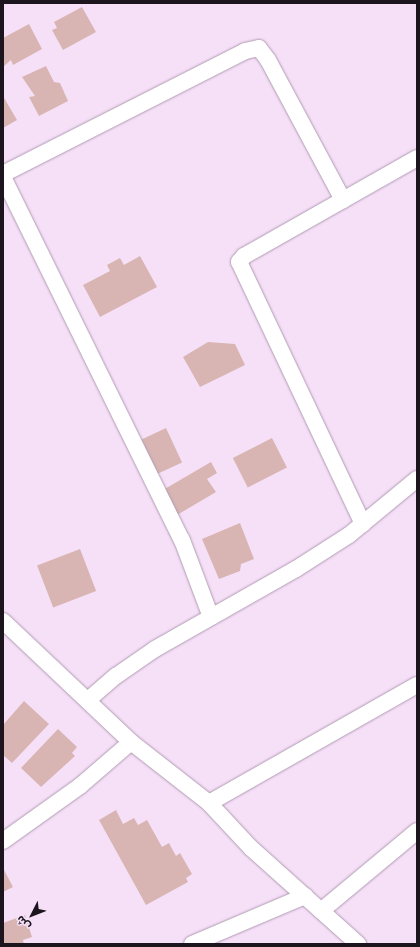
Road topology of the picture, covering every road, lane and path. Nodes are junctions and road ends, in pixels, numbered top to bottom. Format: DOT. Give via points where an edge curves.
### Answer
graph roads {
  1 [pos="417,158"];
  2 [pos="3,174"];
  3 [pos="3,177"];
  4 [pos="343,200"];
  5 [pos="417,479"];
  6 [pos="363,524"];
  7 [pos="211,617"];
  8 [pos="3,621"];
  9 [pos="417,685"];
  10 [pos="88,700"];
  11 [pos="131,742"];
  12 [pos="209,803"];
  13 [pos="417,831"];
  14 [pos="3,841"];
  15 [pos="305,896"];
  16 [pos="321,911"];
  17 [pos="192,944"];
  18 [pos="358,944"];
  1 -- 4 [label="street"];
  2 -- 4 [label="street" via="245,51 259,48 268,60"];
  3 -- 7 [label="street" via="182,540"];
  4 -- 6 [label="street" via="244,256 240,262"];
  5 -- 6 [label="street"];
  6 -- 7 [label="street" via="296,569"];
  7 -- 10 [label="street" via="133,663"];
  8 -- 10 [label="street"];
  9 -- 12 [label="street"];
  10 -- 11 [label="street"];
  11 -- 12 [label="street"];
  11 -- 14 [label="street" via="80,786"];
  12 -- 15 [label="street" via="251,848"];
  13 -- 16 [label="street"];
  15 -- 16 [label="street"];
  15 -- 17 [label="street"];
  16 -- 18 [label="street"];
}
